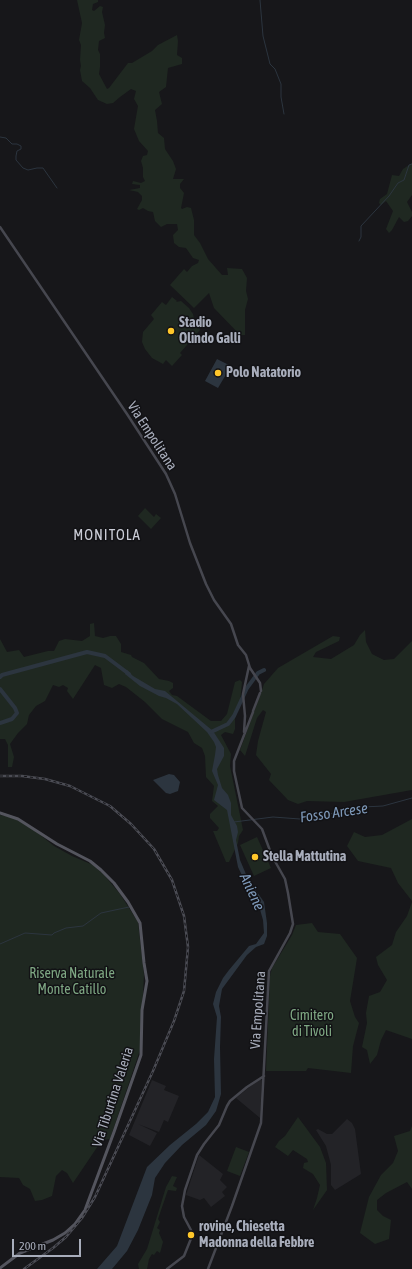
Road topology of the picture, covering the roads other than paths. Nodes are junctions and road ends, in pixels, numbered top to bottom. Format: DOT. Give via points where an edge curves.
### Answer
graph roads {
  1 [pos="0,227"];
  2 [pos="249,665"];
  3 [pos="253,672"];
  4 [pos="247,675"];
  5 [pos="245,716"];
  6 [pos="250,718"];
  7 [pos="244,735"];
  8 [pos="0,813"];
  9 [pos="264,1076"];
  10 [pos="0,1268"];
  11 [pos="167,1269"];
  12 [pos="208,1269"];
  1 -- 2 [label="main road, Via Empolitana" via="166,474 212,598 232,625 238,646 247,657"];
  2 -- 3 [label="main road, Via Empolitana"];
  2 -- 4 [label="main road"];
  3 -- 4 [label="main road"];
  3 -- 6 [label="main road, Via Empolitana" via="260,682 261,692"];
  4 -- 5 [label="main road" via="243,694"];
  5 -- 6 [label="main road" via="247,719"];
  5 -- 7 [label="main road"];
  6 -- 7 [label="main road, Via Empolitana"];
  7 -- 9 [label="main road, Via Empolitana" via="234,764 241,804 244,811 263,830 273,858 284,877 293,921 290,933 269,971"];
  8 -- 10 [label="main road, Via Tiburtina Valeria" via="13,816 57,844 92,862 109,878 126,898 140,923 147,981 142,1014 141,1055 84,1212 65,1233 20,1253"];
  9 -- 11 [label="main road" via="230,1101 219,1125 197,1155 182,1206 184,1219 192,1235 184,1256"];
  9 -- 12 [label="main road, Via Empolitana" via="261,1126"];
}
